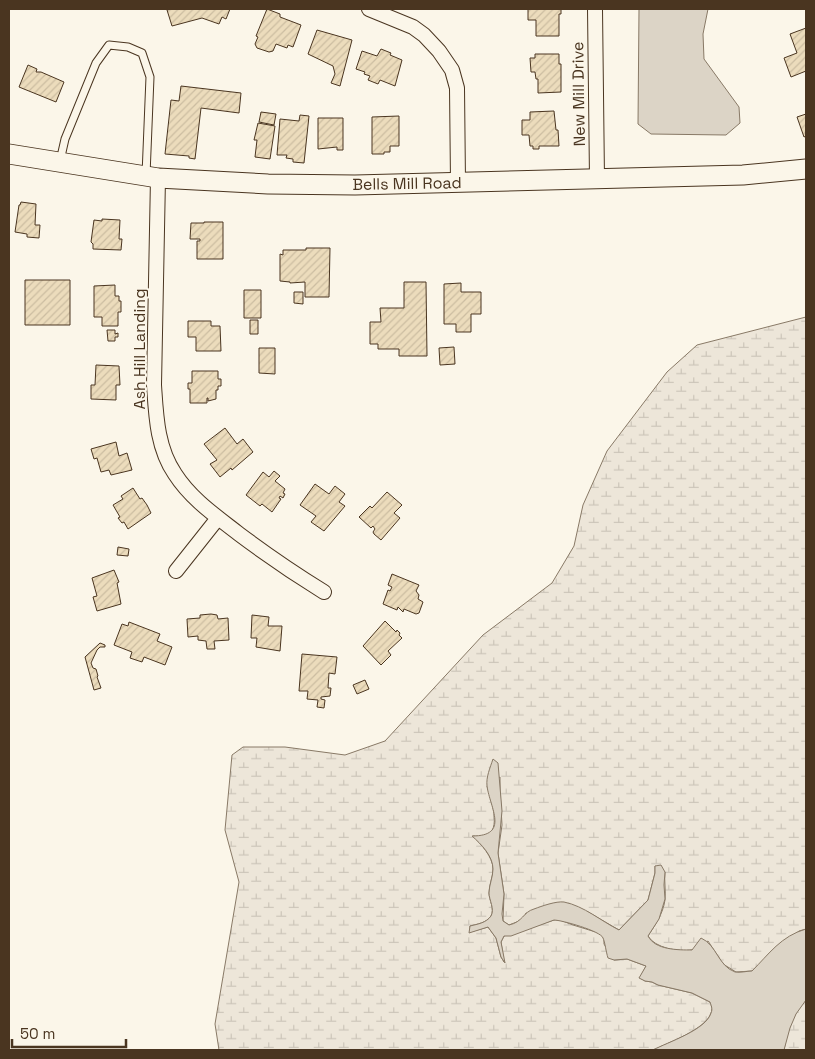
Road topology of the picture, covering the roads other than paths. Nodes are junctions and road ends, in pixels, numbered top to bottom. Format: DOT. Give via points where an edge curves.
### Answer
graph roads {
  1 [pos="369,9"];
  2 [pos="595,9"];
  3 [pos="9,154"];
  4 [pos="59,162"];
  5 [pos="806,169"];
  6 [pos="152,177"];
  7 [pos="597,179"];
  8 [pos="458,182"];
  9 [pos="218,518"];
  10 [pos="176,571"];
  11 [pos="324,592"];
  1 -- 8 [label="street" via="413,27 424,35 452,70 456,88"];
  2 -- 7 [label="street, New Mill Drive"];
  3 -- 4 [label="street, Bells Mill Road"];
  4 -- 6 [label="street, Bells Mill Road"];
  4 -- 6 [label="lane" via="96,63 110,45 128,47 142,53 150,77"];
  5 -- 7 [label="street, Bells Mill Road" via="742,175"];
  6 -- 8 [label="street, Bells Mill Road" via="268,184"];
  6 -- 9 [label="street, Ash Hill Landing" via="154,385 161,445 174,473"];
  7 -- 8 [label="street, Bells Mill Road"];
  9 -- 10 [label="street"];
  9 -- 11 [label="street, Ash Hill Landing" via="283,567"];
}
